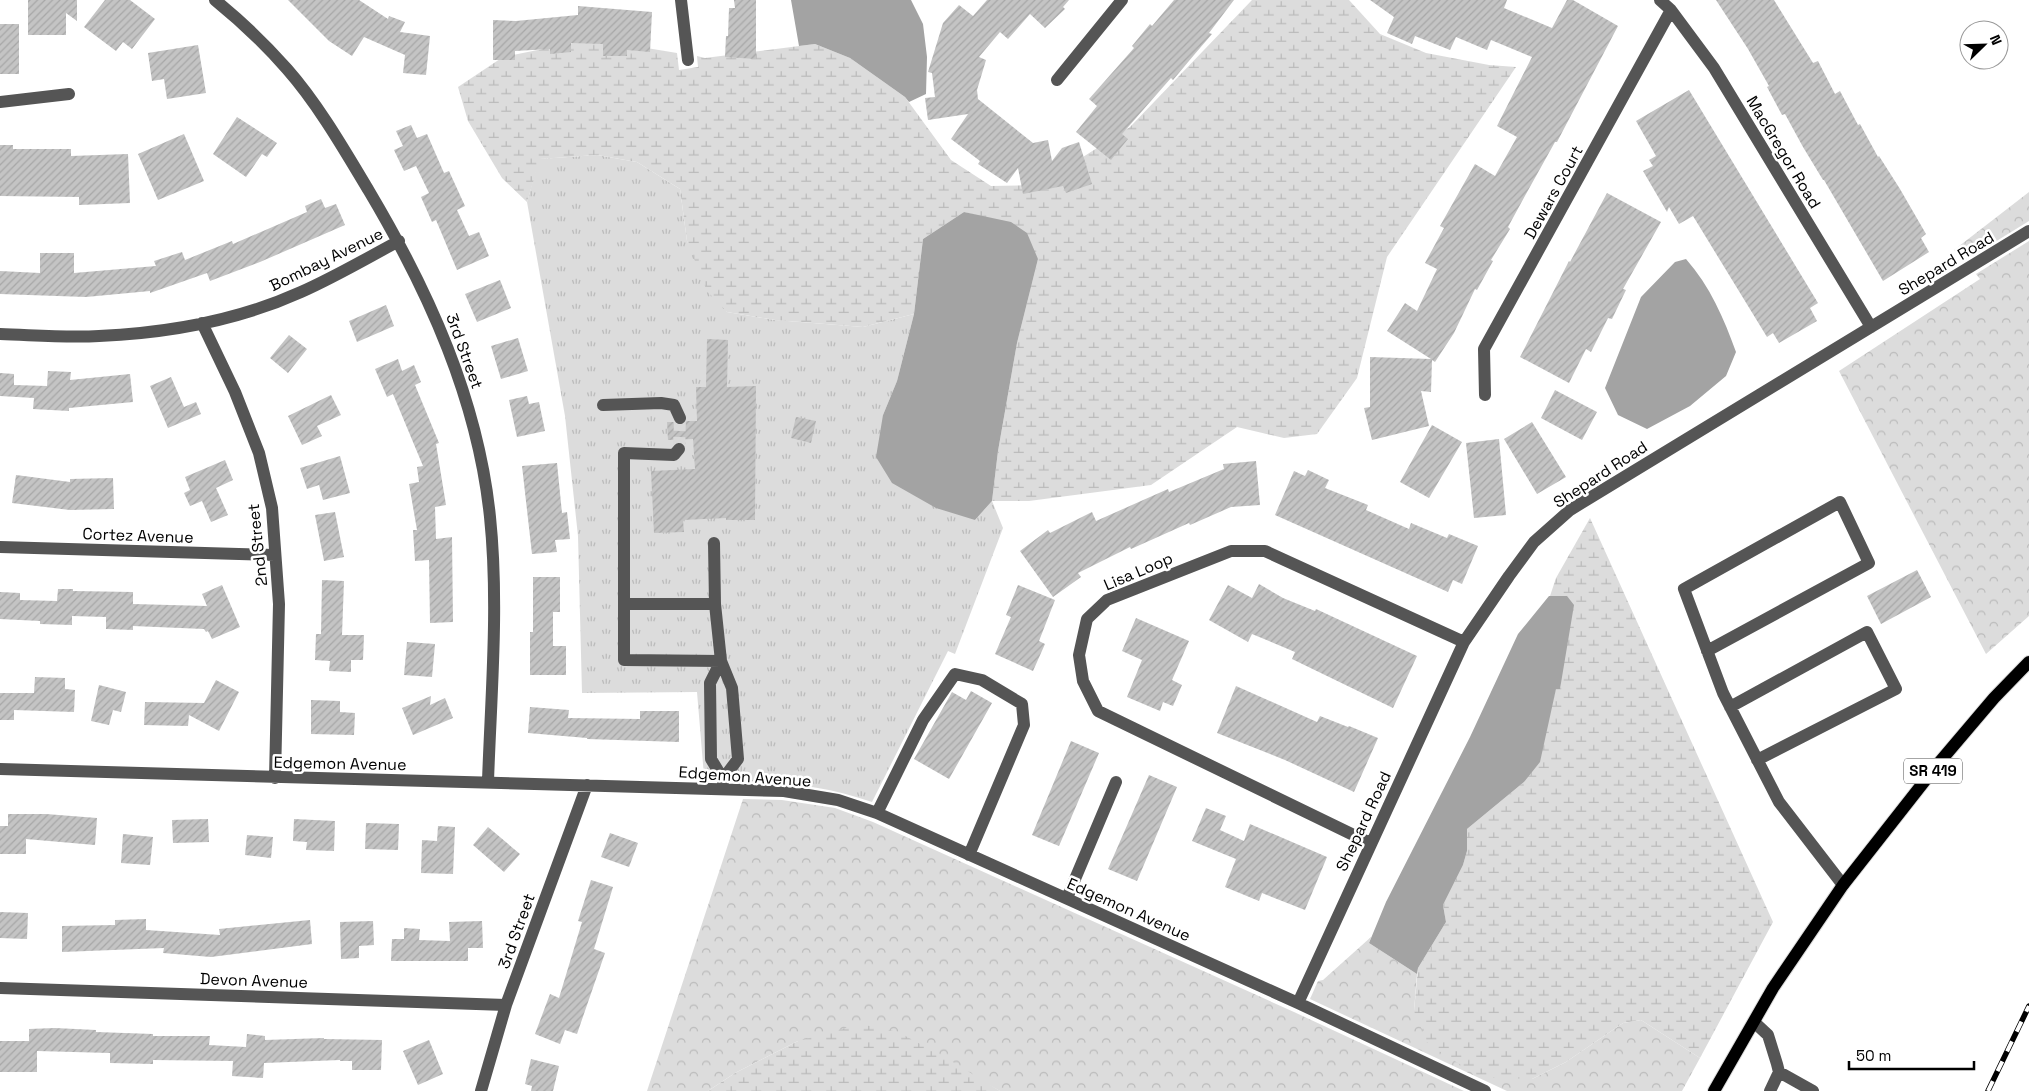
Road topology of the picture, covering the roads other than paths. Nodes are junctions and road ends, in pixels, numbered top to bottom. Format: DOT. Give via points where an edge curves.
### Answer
graph roads {
  1 [pos="216,0"];
  2 [pos="681,0"];
  3 [pos="1122,0"];
  4 [pos="1660,0"];
  5 [pos="1671,10"];
  6 [pos="688,60"];
  7 [pos="1057,80"];
  8 [pos="69,94"];
  9 [pos="0,102"];
  10 [pos="2029,231"];
  11 [pos="399,242"];
  12 [pos="202,323"];
  13 [pos="1872,327"];
  14 [pos="0,334"];
  15 [pos="1485,395"];
  16 [pos="603,406"];
  17 [pos="680,418"];
  18 [pos="679,449"];
  19 [pos="714,542"];
  20 [pos="0,547"];
  21 [pos="275,555"];
  22 [pos="624,604"];
  23 [pos="715,604"];
  24 [pos="1464,642"];
  25 [pos="1707,651"];
  26 [pos="720,661"];
  27 [pos="2029,662"];
  28 [pos="1730,707"];
  29 [pos="1757,760"];
  30 [pos="0,769"];
  31 [pos="275,778"];
  32 [pos="488,781"];
  33 [pos="1116,782"];
  34 [pos="723,784"];
  35 [pos="587,785"];
  36 [pos="878,814"];
  37 [pos="1370,843"];
  38 [pos="969,855"];
  39 [pos="1843,885"];
  40 [pos="1067,898"];
  41 [pos="0,988"];
  42 [pos="1298,1003"];
  43 [pos="506,1005"];
  44 [pos="1754,1022"];
  45 [pos="1779,1072"];
  46 [pos="481,1091"];
  47 [pos="1486,1091"];
  48 [pos="1714,1091"];
  49 [pos="1770,1091"];
  50 [pos="1813,1091"];
  1 -- 11 [label="street, 3rd Street" via="245,24 288,70 337,137"];
  2 -- 6 [label="street"];
  3 -- 7 [label="street"];
  4 -- 5 [label="street, MacGregor Road"];
  5 -- 13 [label="street, MacGregor Road" via="1714,68"];
  5 -- 15 [label="street, Dewars Court" via="1484,349"];
  8 -- 9 [label="street"];
  10 -- 13 [label="street, Shepard Road"];
  11 -- 12 [label="street, Bombay Avenue" via="301,292 253,310"];
  11 -- 32 [label="street, 3rd Street" via="428,299 454,362 479,442 495,575"];
  12 -- 14 [label="street, Bombay Avenue" via="152,332 97,336"];
  12 -- 21 [label="street, 2nd Street" via="235,392 259,453 272,508"];
  13 -- 24 [label="street, Shepard Road" via="1570,510 1534,542"];
  16 -- 17 [label="street" via="674,405"];
  18 -- 22 [label="street" via="674,454 624,454"];
  19 -- 23 [label="street"];
  20 -- 21 [label="street, Cortez Avenue"];
  21 -- 31 [label="street, 2nd Street" via="279,604"];
  22 -- 23 [label="street"];
  22 -- 26 [label="street" via="624,660"];
  23 -- 26 [label="street"];
  24 -- 37 [label="street, Shepard Road"];
  24 -- 37 [label="street, Lisa Loop" via="1265,551 1231,551 1108,600 1087,619 1079,655 1083,681 1098,710"];
  25 -- 25 [label="street" via="1869,563 1840,502 1684,589"];
  25 -- 28 [label="street"];
  26 -- 34 [label="street" via="710,683 711,759"];
  26 -- 34 [label="street" via="732,688 738,759"];
  27 -- 39 [label="main road, SR 419" via="1956,742"];
  28 -- 29 [label="street"];
  28 -- 29 [label="street" via="1867,632 1896,689"];
  29 -- 39 [label="street" via="1779,802"];
  30 -- 31 [label="street, Edgemon Avenue"];
  31 -- 32 [label="street, Edgemon Avenue"];
  32 -- 35 [label="street, Edgemon Avenue"];
  33 -- 40 [label="street"];
  34 -- 35 [label="street, Edgemon Avenue"];
  34 -- 36 [label="street, Edgemon Avenue" via="838,800"];
  35 -- 43 [label="street, 3rd Street"];
  36 -- 38 [label="street, Edgemon Avenue"];
  36 -- 38 [label="street" via="923,720 955,674 982,680 1022,704 1024,725"];
  37 -- 42 [label="street, Shepard Road"];
  38 -- 40 [label="street, Edgemon Avenue"];
  39 -- 44 [label="main road, SR 419" via="1773,988"];
  40 -- 42 [label="street, Edgemon Avenue"];
  41 -- 43 [label="street, Devon Avenue"];
  42 -- 47 [label="street, Edgemon Avenue"];
  43 -- 46 [label="street, 3rd Street"];
  44 -- 45 [label="street" via="1768,1036"];
  44 -- 48 [label="main road, SR 419"];
  45 -- 49 [label="street"];
  45 -- 50 [label="street"];
}
